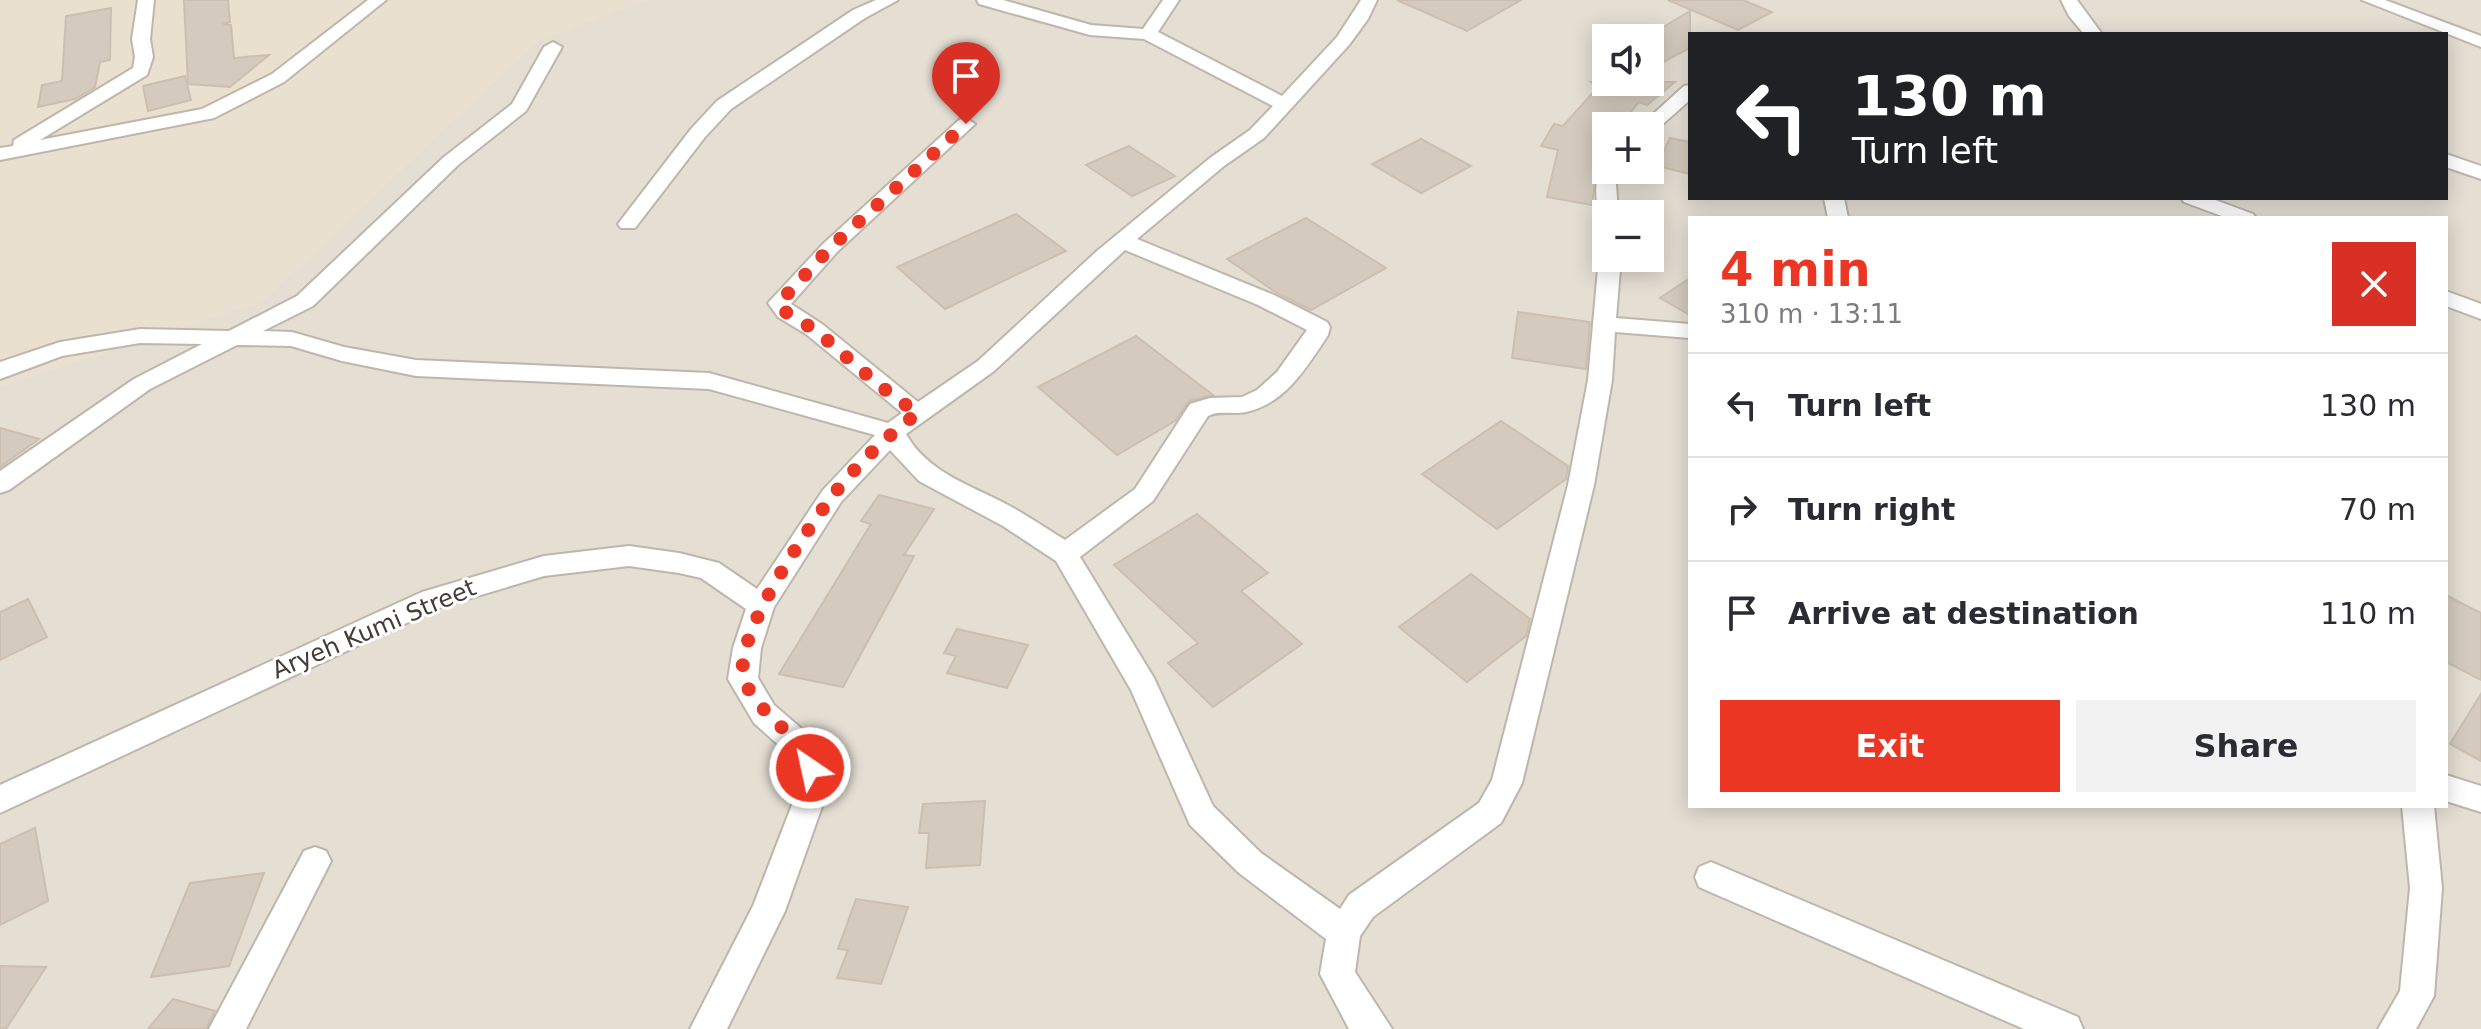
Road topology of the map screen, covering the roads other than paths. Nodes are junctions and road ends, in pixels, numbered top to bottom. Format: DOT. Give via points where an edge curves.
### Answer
graph roads {
  1 [pos="146,0"];
  2 [pos="378,0"];
  3 [pos="890,0"];
  4 [pos="985,0"];
  5 [pos="1171,0"];
  6 [pos="1369,0"];
  7 [pos="2069,0"];
  8 [pos="2370,0"];
  9 [pos="2394,4"];
  10 [pos="2091,32"];
  11 [pos="1148,34"];
  12 [pos="2481,42"];
  13 [pos="553,47"];
  14 [pos="1688,92"];
  15 [pos="1284,104"];
  16 [pos="1664,113"];
  17 [pos="966,124"];
  18 [pos="1,155"];
  19 [pos="2448,161"];
  20 [pos="2481,173"];
  21 [pos="2196,200"];
  22 [pos="2240,216"];
  23 [pos="628,224"];
  24 [pos="1123,241"];
  25 [pos="1609,272"];
  26 [pos="2448,299"];
  27 [pos="2481,312"];
  28 [pos="1604,324"];
  29 [pos="1688,331"];
  30 [pos="232,337"];
  31 [pos="0,371"];
  32 [pos="918,413"];
  33 [pos="892,432"];
  34 [pos="0,484"];
  35 [pos="1065,554"];
  36 [pos="761,605"];
  37 [pos="2448,789"];
  38 [pos="2481,799"];
  39 [pos="0,800"];
  40 [pos="2418,808"];
  41 [pos="315,861"];
  42 [pos="1711,877"];
  43 [pos="1344,932"];
  44 [pos="227,1029"];
  45 [pos="708,1029"];
  46 [pos="1374,1029"];
  47 [pos="2065,1029"];
  48 [pos="2396,1029"];
  1 -- 18 [label="street" via="141,71"];
  2 -- 18 [label="street" via="273,82 207,114"];
  3 -- 23 [label="street" via="859,14 724,105"];
  4 -- 11 [label="street" via="1090,30"];
  5 -- 11 [label="street"];
  6 -- 15 [label="street" via="1343,41"];
  7 -- 10 [label="street"];
  8 -- 9 [label="street"];
  9 -- 12 [label="street"];
  11 -- 15 [label="street"];
  13 -- 30 [label="street" via="519,107 451,161 305,301"];
  14 -- 16 [label="street"];
  15 -- 24 [label="street" via="1257,134"];
  17 -- 32 [label="street" via="830,248 779,303"];
  19 -- 20 [label="street"];
  21 -- 22 [label="street"];
  24 -- 32 [label="street" via="997,357"];
  24 -- 35 [label="street" via="1319,327 1267,394 1246,405 1212,404 1199,410 1144,495"];
  25 -- 28 [label="street"];
  26 -- 27 [label="street"];
  28 -- 29 [label="street"];
  28 -- 43 [label="street" via="1581,485 1507,783 1490,813 1361,906"];
  30 -- 31 [label="street" via="140,336 60,349"];
  30 -- 33 [label="street" via="292,339 416,368 709,381"];
  30 -- 34 [label="street" via="142,384"];
  32 -- 33 [label="street"];
  33 -- 35 [label="street" via="901,452 923,472 1011,518"];
  33 -- 36 [label="street" via="832,496"];
  35 -- 43 [label="street" via="1144,686 1201,815 1250,863"];
  36 -- 39 [label="street, Aryeh Kumi Street" via="709,570 679,563 629,556 544,566 432,599"];
  36 -- 45 [label="street" via="743,679 764,714 806,751 815,784 768,911"];
  37 -- 38 [label="street"];
  40 -- 48 [label="street" via="2426,888 2417,996"];
  41 -- 44 [label="street"];
  42 -- 47 [label="street"];
  43 -- 46 [label="street" via="1337,974 1359,1014"];
}
